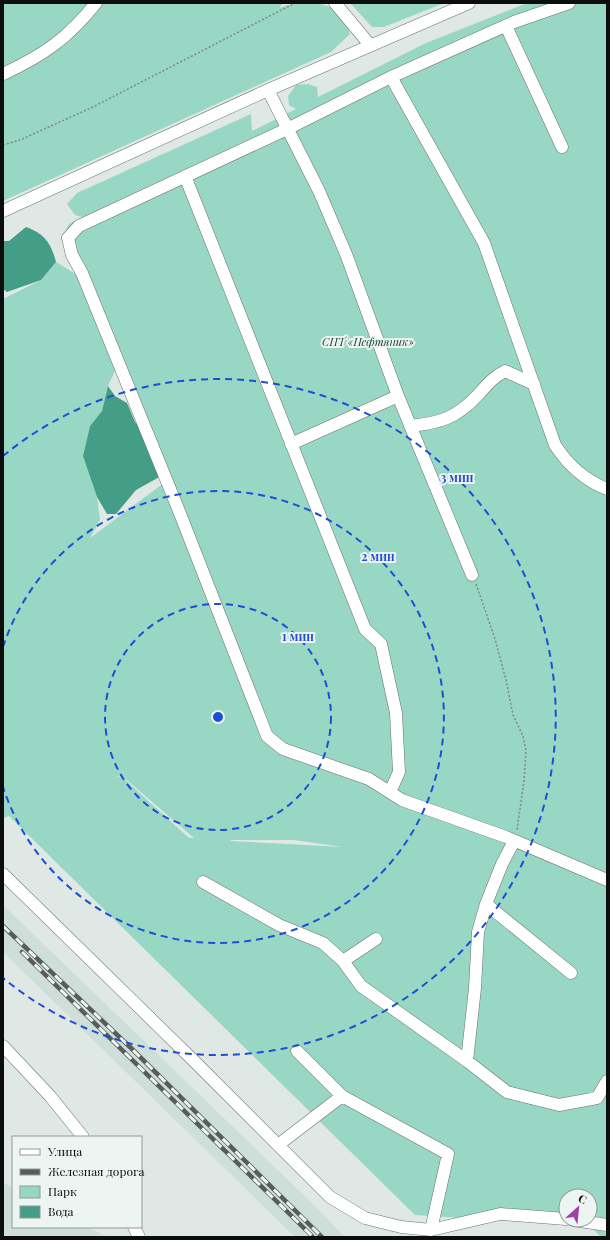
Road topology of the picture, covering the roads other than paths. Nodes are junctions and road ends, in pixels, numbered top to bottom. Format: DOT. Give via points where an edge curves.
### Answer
graph roads {
  1 [pos="96,3"];
  2 [pos="335,3"];
  3 [pos="469,3"];
  4 [pos="569,3"];
  5 [pos="506,26"];
  6 [pos="370,44"];
  7 [pos="3,74"];
  8 [pos="391,77"];
  9 [pos="268,90"];
  10 [pos="287,129"];
  11 [pos="562,147"];
  12 [pos="185,176"];
  13 [pos="3,211"];
  14 [pos="534,384"];
  15 [pos="398,396"];
  16 [pos="410,426"];
  17 [pos="291,444"];
  18 [pos="607,489"];
  19 [pos="472,575"];
  20 [pos="390,792"];
  21 [pos="514,842"];
  22 [pos="3,874"];
  23 [pos="607,880"];
  24 [pos="203,882"];
  25 [pos="486,904"];
  26 [pos="376,939"];
  27 [pos="343,961"];
  28 [pos="571,973"];
  29 [pos="4,1048"];
  30 [pos="297,1051"];
  31 [pos="467,1062"];
  32 [pos="607,1081"];
  33 [pos="342,1096"];
  34 [pos="82,1136"];
  35 [pos="278,1145"];
  36 [pos="558,1218"];
  37 [pos="134,1228"];
  38 [pos="431,1230"];
  39 [pos="139,1237"];
  1 -- 7 [label="street" via="62,40 33,60"];
  2 -- 6 [label="street"];
  3 -- 6 [label="street"];
  4 -- 5 [label="street"];
  5 -- 8 [label="street"];
  5 -- 11 [label="street"];
  6 -- 9 [label="street"];
  8 -- 10 [label="street"];
  8 -- 14 [label="street" via="484,242"];
  9 -- 10 [label="street"];
  9 -- 13 [label="street"];
  10 -- 12 [label="street"];
  10 -- 15 [label="street" via="319,191 346,254"];
  12 -- 17 [label="street"];
  12 -- 20 [label="street" via="79,226 68,238 72,255 82,273 179,510 267,736 283,750 369,779"];
  14 -- 16 [label="street" via="505,371 495,376 456,415 430,424"];
  14 -- 18 [label="street" via="555,445 566,463 584,477"];
  15 -- 16 [label="street"];
  15 -- 17 [label="street"];
  16 -- 19 [label="street"];
  17 -- 20 [label="street" via="365,629 381,644 396,713 399,772"];
  20 -- 21 [label="street" via="402,800"];
  21 -- 23 [label="street"];
  21 -- 25 [label="street"];
  22 -- 35 [label="street"];
  24 -- 27 [label="street" via="279,925 323,943"];
  25 -- 28 [label="street"];
  25 -- 31 [label="street" via="478,932"];
  26 -- 27 [label="street"];
  27 -- 31 [label="street" via="362,986"];
  29 -- 34 [label="street" via="50,1096"];
  30 -- 33 [label="street"];
  31 -- 32 [label="street" via="506,1092 559,1105 597,1098"];
  33 -- 35 [label="street"];
  33 -- 38 [label="street" via="448,1154"];
  35 -- 38 [label="street" via="330,1197 365,1218 401,1227"];
  36 -- 38 [label="street" via="500,1214"];
  37 -- 39 [label="street"];
}
